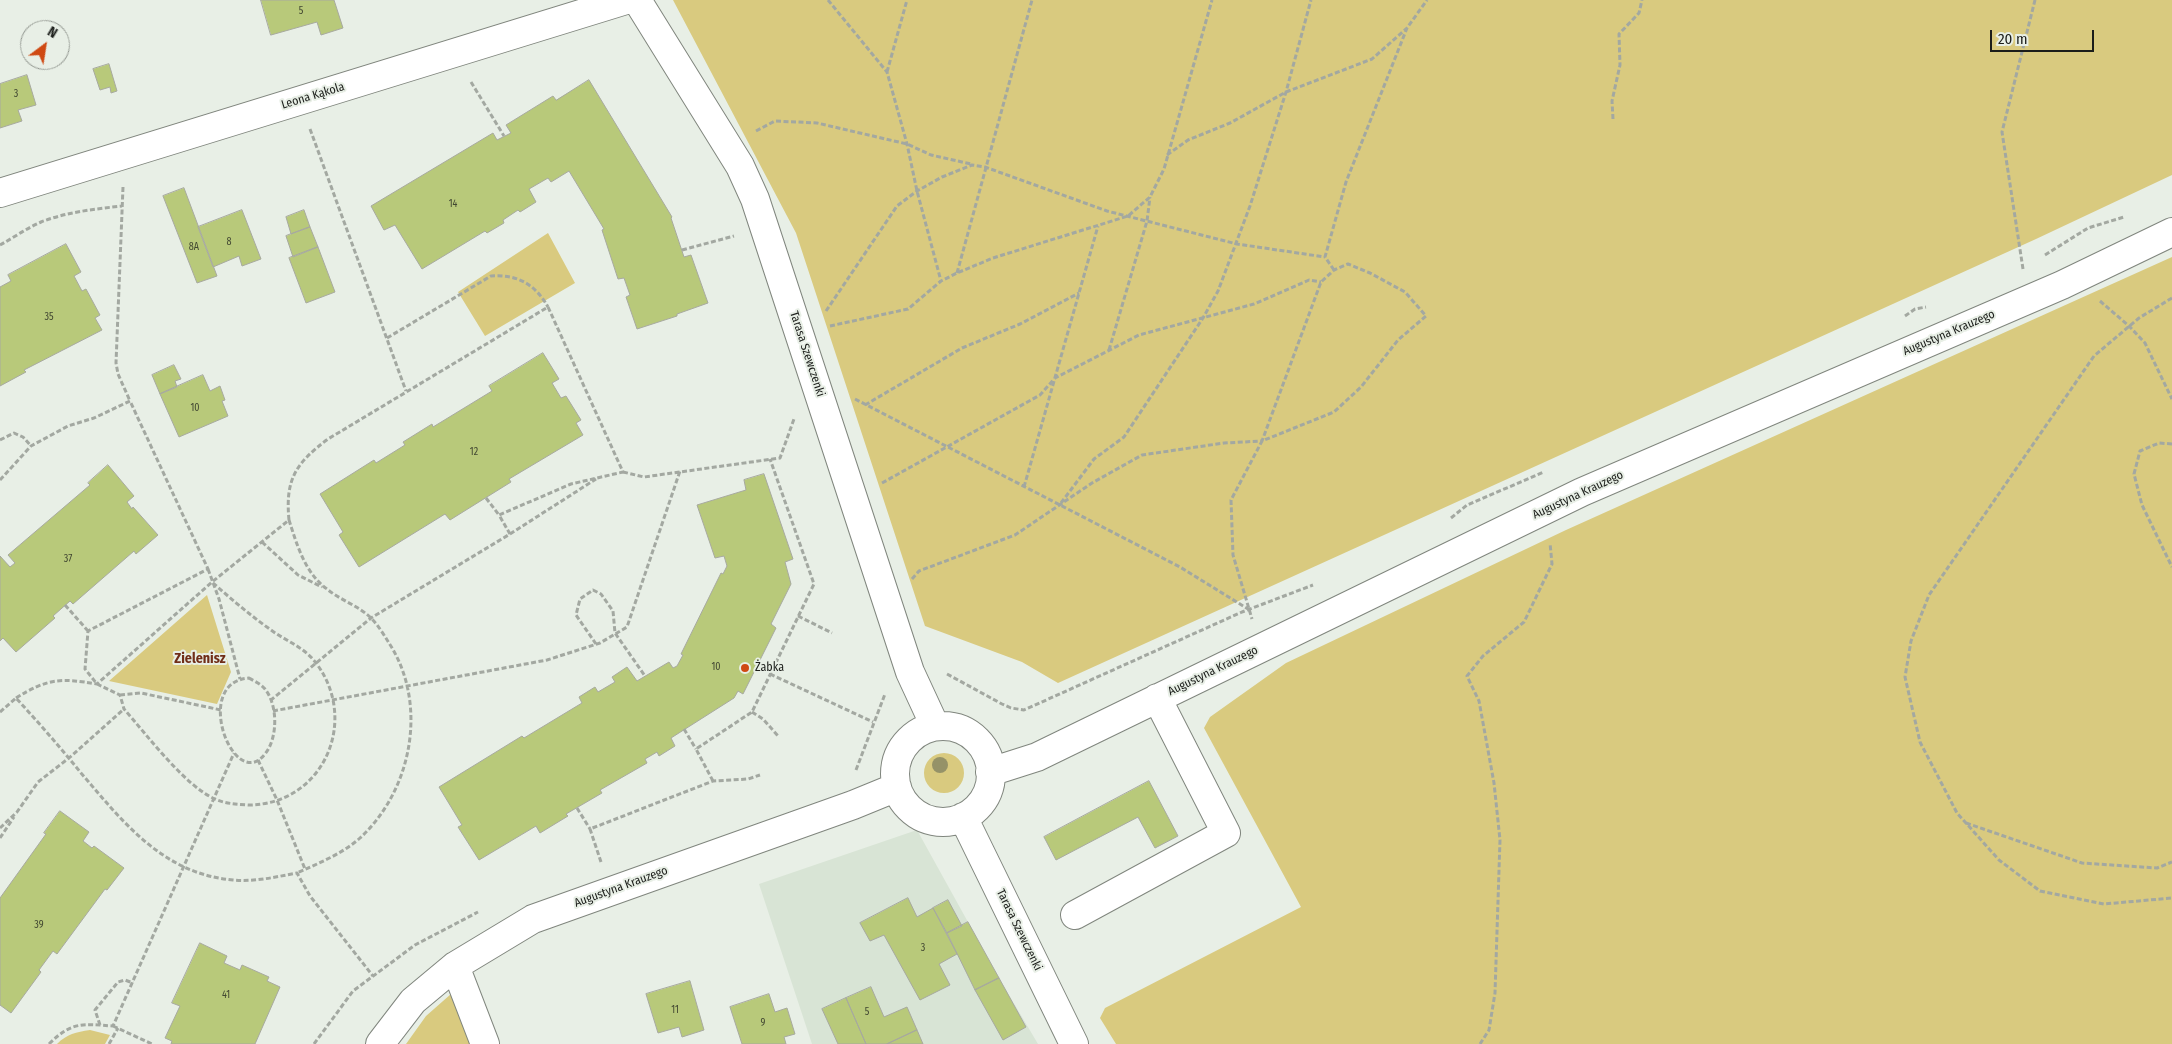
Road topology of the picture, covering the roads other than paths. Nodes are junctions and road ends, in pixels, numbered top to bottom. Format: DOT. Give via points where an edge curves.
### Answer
graph roads {
  1 [pos="626,0"];
  2 [pos="637,0"];
  3 [pos="0,193"];
  4 [pos="2172,232"];
  5 [pos="1157,698"];
  6 [pos="935,726"];
  7 [pos="990,772"];
  8 [pos="896,787"];
  9 [pos="964,817"];
  10 [pos="1075,915"];
  11 [pos="455,966"];
  12 [pos="380,1044"];
  13 [pos="485,1044"];
  14 [pos="1074,1044"];
  1 -- 3 [label="street, Leona Kąkola"];
  2 -- 6 [label="street, Tarasa Szewczenki" via="740,166 755,199 806,331 813,374 910,672"];
  4 -- 5 [label="street, Augustyna Krauzego" via="2062,285 1582,492"];
  5 -- 7 [label="street, Augustyna Krauzego" via="1036,757"];
  5 -- 10 [label="street" via="1226,833"];
  6 -- 7 [label="street" via="966,732 979,742 987,756"];
  6 -- 8 [label="street" via="907,742 898,755 894,771"];
  7 -- 9 [label="street" via="984,798"];
  8 -- 9 [label="street" via="916,814 931,821 948,822"];
  8 -- 11 [label="street, Augustyna Krauzego" via="533,919"];
  9 -- 14 [label="street, Tarasa Szewczenki"];
  11 -- 12 [label="street, Augustyna Krauzego" via="413,1001"];
  11 -- 13 [label="street"];
}
